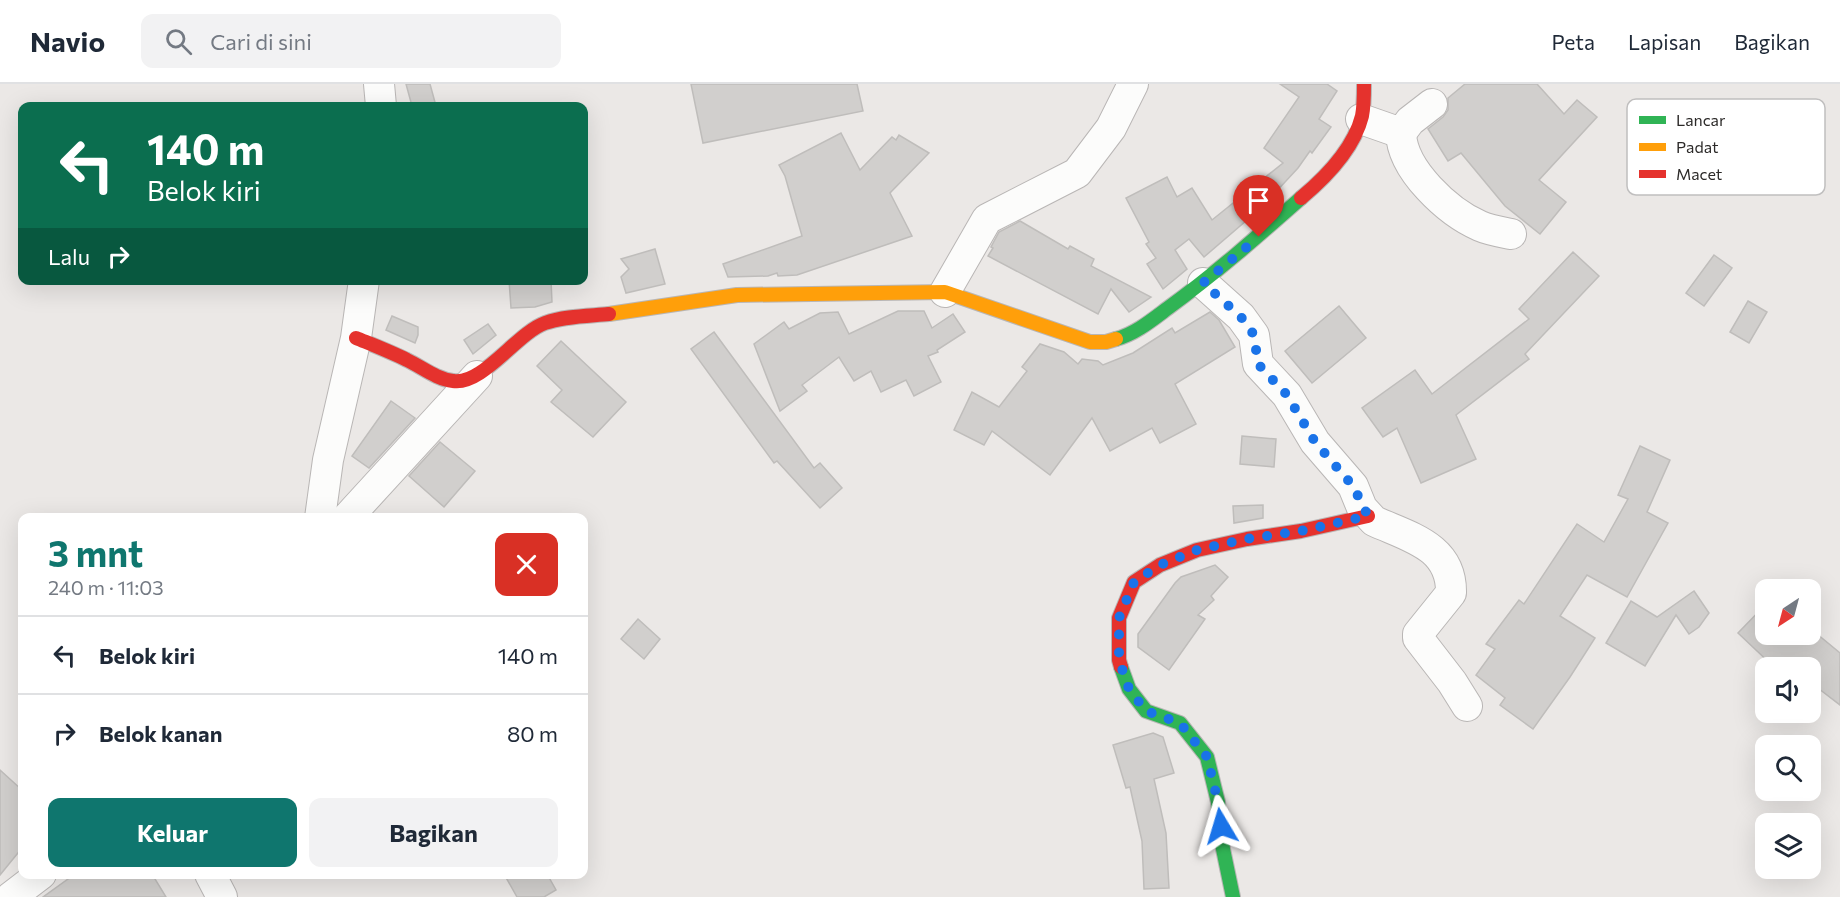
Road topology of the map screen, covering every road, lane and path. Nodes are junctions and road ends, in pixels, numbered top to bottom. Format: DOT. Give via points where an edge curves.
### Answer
graph roads {
  1 [pos="379,84"];
  2 [pos="1133,84"];
  3 [pos="1364,84"];
  4 [pos="381,102"];
  5 [pos="1432,104"];
  6 [pos="1361,119"];
  7 [pos="1401,133"];
  8 [pos="1511,234"];
  9 [pos="1203,283"];
  10 [pos="363,285"];
  11 [pos="945,292"];
  12 [pos="356,338"];
  13 [pos="477,376"];
  14 [pos="321,513"];
  15 [pos="352,513"];
  16 [pos="1368,516"];
  17 [pos="1467,706"];
  18 [pos="34,879"];
  19 [pos="213,879"];
  20 [pos="11,897"];
  21 [pos="222,897"];
  22 [pos="1233,897"];
  1 -- 4 [label="street"];
  2 -- 11 [label="street" via="1111,128 1077,173 987,219"];
  3 -- 6 [label="street"];
  5 -- 7 [label="street"];
  6 -- 7 [label="street"];
  6 -- 9 [label="street" via="1337,161 1312,189"];
  7 -- 8 [label="street" via="1410,162 1436,195 1482,227"];
  9 -- 11 [label="street" via="1146,324 1106,342 1090,342"];
  9 -- 16 [label="street" via="1241,317 1254,335 1258,364 1287,395 1315,442 1353,486"];
  10 -- 12 [label="street"];
  11 -- 13 [label="street" via="736,295 566,318 531,330"];
  12 -- 13 [label="street" via="447,380 456,382"];
  12 -- 14 [label="street" via="328,460"];
  13 -- 15 [label="street"];
  16 -- 17 [label="street" via="1422,543 1445,564 1451,593 1418,638"];
  16 -- 22 [label="street" via="1197,550 1169,561 1134,582 1119,618 1119,660 1129,689 1146,711 1180,723 1207,757"];
  18 -- 20 [label="street"];
  19 -- 21 [label="street"];
}
